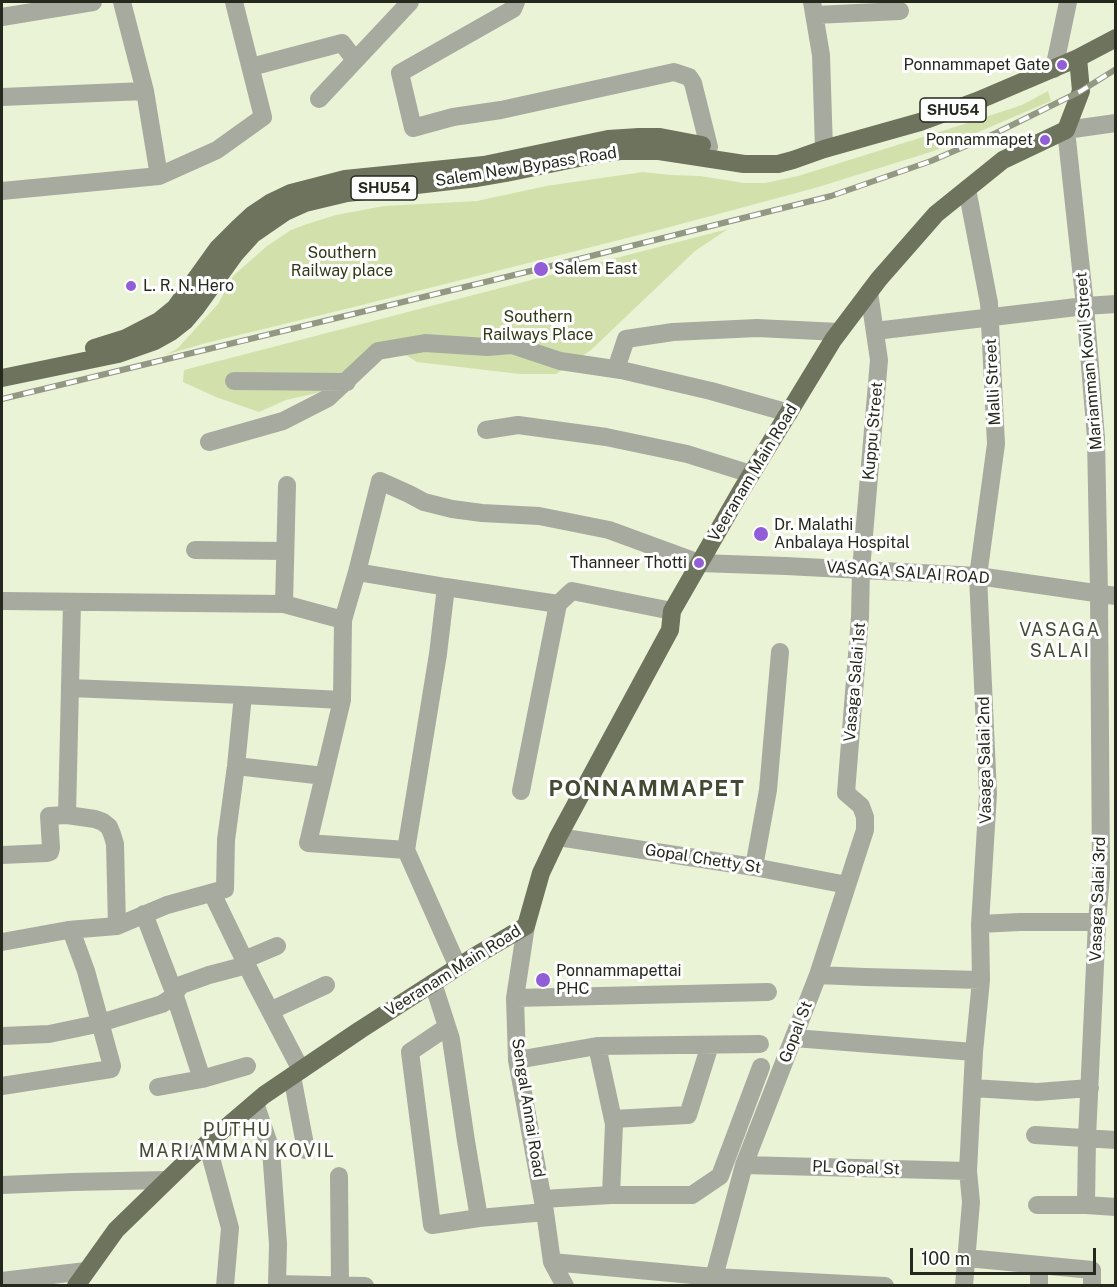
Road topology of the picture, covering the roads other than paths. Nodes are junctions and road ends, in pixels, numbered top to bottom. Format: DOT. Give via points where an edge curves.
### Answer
graph roads {
  1 [pos="93,2"];
  2 [pos="122,2"];
  3 [pos="234,2"];
  4 [pos="410,2"];
  5 [pos="516,2"];
  6 [pos="1068,2"];
  7 [pos="814,8"];
  8 [pos="900,11"];
  9 [pos="2,17"];
  10 [pos="1116,38"];
  11 [pos="1078,58"];
  12 [pos="355,60"];
  13 [pos="251,67"];
  14 [pos="1054,69"];
  15 [pos="145,91"];
  16 [pos="2,97"];
  17 [pos="320,99"];
  18 [pos="1116,123"];
  19 [pos="1066,130"];
  20 [pos="709,147"];
  21 [pos="824,149"];
  22 [pos="159,176"];
  23 [pos="967,189"];
  24 [pos="2,191"];
  25 [pos="869,292"];
  26 [pos="1116,304"];
  27 [pos="1085,306"];
  28 [pos="990,316"];
  29 [pos="875,331"];
  30 [pos="839,332"];
  31 [pos="2,368"];
  32 [pos="616,369"];
  33 [pos="2,378"];
  34 [pos="234,381"];
  35 [pos="347,382"];
  36 [pos="789,413"];
  37 [pos="486,430"];
  38 [pos="209,442"];
  39 [pos="752,474"];
  40 [pos="286,485"];
  41 [pos="195,550"];
  42 [pos="285,551"];
  43 [pos="699,563"];
  44 [pos="861,570"];
  45 [pos="357,572"];
  46 [pos="978,576"];
  47 [pos="446,587"];
  48 [pos="1107,594"];
  49 [pos="2,601"];
  50 [pos="72,602"];
  51 [pos="284,604"];
  52 [pos="558,604"];
  53 [pos="672,611"];
  54 [pos="343,620"];
  55 [pos="780,652"];
  56 [pos="70,688"];
  57 [pos="243,695"];
  58 [pos="342,700"];
  59 [pos="236,766"];
  60 [pos="324,776"];
  61 [pos="521,791"];
  62 [pos="846,793"];
  63 [pos="67,814"];
  64 [pos="558,837"];
  65 [pos="406,850"];
  66 [pos="2,855"];
  67 [pos="754,867"];
  68 [pos="847,885"];
  69 [pos="212,892"];
  70 [pos="144,914"];
  71 [pos="1097,922"];
  72 [pos="980,924"];
  73 [pos="117,926"];
  74 [pos="526,926"];
  75 [pos="71,930"];
  76 [pos="2,942"];
  77 [pos="277,946"];
  78 [pos="245,962"];
  79 [pos="458,967"];
  80 [pos="818,975"];
  81 [pos="981,980"];
  82 [pos="433,983"];
  83 [pos="326,985"];
  84 [pos="768,992"];
  85 [pos="174,994"];
  86 [pos="515,998"];
  87 [pos="270,1011"];
  88 [pos="100,1023"];
  89 [pos="447,1027"];
  90 [pos="2,1036"];
  91 [pos="794,1038"];
  92 [pos="760,1044"];
  93 [pos="710,1045"];
  94 [pos="597,1046"];
  95 [pos="974,1052"];
  96 [pos="517,1060"];
  97 [pos="247,1066"];
  98 [pos="761,1066"];
  99 [pos="297,1073"];
  100 [pos="202,1078"];
  101 [pos="2,1086"];
  102 [pos="158,1088"];
  103 [pos="973,1088"];
  104 [pos="1090,1088"];
  105 [pos="255,1103"];
  106 [pos="613,1119"];
  107 [pos="1035,1135"];
  108 [pos="1088,1138"];
  109 [pos="1116,1140"];
  110 [pos="207,1143"];
  111 [pos="306,1150"];
  112 [pos="744,1165"];
  113 [pos="969,1171"];
  114 [pos="339,1176"];
  115 [pos="167,1180"];
  116 [pos="2,1185"];
  117 [pos="611,1195"];
  118 [pos="544,1205"];
  119 [pos="1037,1205"];
  120 [pos="1086,1206"];
  121 [pos="1116,1208"];
  122 [pos="479,1218"];
  123 [pos="968,1258"];
  124 [pos="552,1262"];
  125 [pos="1039,1265"];
  126 [pos="714,1277"];
  127 [pos="81,1278"];
  128 [pos="2,1281"];
  129 [pos="277,1285"];
  130 [pos="340,1285"];
  131 [pos="225,1286"];
  132 [pos="365,1286"];
  133 [pos="565,1286"];
  134 [pos="885,1286"];
  135 [pos="964,1286"];
  136 [pos="1039,1286"];
  137 [pos="1092,1286"];
  1 -- 9 [label="street"];
  2 -- 15 [label="street"];
  3 -- 13 [label="street"];
  4 -- 12 [label="street"];
  5 -- 20 [label="street" via="513,9 400,73 413,128 674,72 689,77 693,83"];
  6 -- 14 [label="street"];
  7 -- 8 [label="street"];
  7 -- 21 [label="street" via="821,55"];
  10 -- 11 [label="main road, Salem New Bypass Road / SHU54"];
  11 -- 14 [label="main road, Salem New Bypass Road / SHU54"];
  11 -- 19 [label="main road" via="1081,91"];
  12 -- 13 [label="street" via="342,43"];
  12 -- 17 [label="street"];
  13 -- 22 [label="street" via="263,117 217,150"];
  14 -- 21 [label="main road, Salem New Bypass Road / SHU54" via="920,122"];
  15 -- 16 [label="street"];
  15 -- 22 [label="street"];
  18 -- 19 [label="street"];
  19 -- 23 [label="main road, Veeranam Main Road" via="1003,160"];
  19 -- 27 [label="street, Mariamman Kovil Street"];
  20 -- 21 [label="main road, Salem New Bypass Road / SHU54" via="750,154"];
  20 -- 31 [label="main road, Salem New Bypass Road / SHU54" via="660,137 608,139 484,165 345,179 291,193 270,203 238,228 218,248 174,308 159,321 105,346"];
  21 -- 33 [label="main road, Salem New Bypass Road / SHU54" via="778,164 759,165 658,151 620,151 477,178 371,189 315,200 285,212 254,234 185,321 171,332 118,354"];
  22 -- 24 [label="street"];
  23 -- 25 [label="main road, Veeranam Main Road" via="936,214"];
  23 -- 28 [label="street, Malli Street"];
  25 -- 29 [label="street, Kuppu Street"];
  25 -- 30 [label="main road, Veeranam Main Road"];
  26 -- 27 [label="street"];
  27 -- 28 [label="street"];
  27 -- 48 [label="street, Mariamman Kovil Street"];
  28 -- 29 [label="street"];
  28 -- 46 [label="street, Malli Street" via="996,444"];
  29 -- 44 [label="street, Kuppu Street" via="879,360"];
  30 -- 32 [label="street" via="757,328 673,332 626,339"];
  30 -- 36 [label="main road, Veeranam Main Road"];
  32 -- 35 [label="street" via="560,361 512,345 425,344 378,351"];
  32 -- 36 [label="street"];
  34 -- 35 [label="street"];
  35 -- 38 [label="street" via="328,398 283,421"];
  36 -- 39 [label="main road, Veeranam Main Road"];
  37 -- 39 [label="street" via="518,425 606,437 687,454"];
  39 -- 43 [label="main road, Veeranam Main Road"];
  40 -- 42 [label="street"];
  41 -- 42 [label="street"];
  42 -- 51 [label="street"];
  43 -- 44 [label="street, VASAGA SALAI ROAD"];
  43 -- 45 [label="street, VASAGA SALAI ROAD" via="609,530 539,516 452,509 424,502 380,481"];
  43 -- 53 [label="main road, Veeranam Main Road"];
  44 -- 46 [label="street, VASAGA SALAI ROAD"];
  44 -- 62 [label="street, Vasaga Salai 1st"];
  45 -- 47 [label="street"];
  45 -- 54 [label="street"];
  46 -- 48 [label="street, VASAGA SALAI ROAD"];
  46 -- 72 [label="street, Vasaga Salai 2nd" via="988,794"];
  47 -- 52 [label="street"];
  47 -- 65 [label="street"];
  48 -- 71 [label="street, Vasaga Salai 3rd"];
  49 -- 50 [label="street"];
  50 -- 51 [label="street"];
  50 -- 56 [label="street"];
  51 -- 54 [label="street"];
  52 -- 53 [label="street" via="572,591"];
  52 -- 61 [label="street"];
  53 -- 64 [label="main road, Veeranam Main Road" via="670,630"];
  54 -- 58 [label="street"];
  55 -- 67 [label="street" via="768,790"];
  56 -- 57 [label="street"];
  56 -- 63 [label="street"];
  57 -- 58 [label="street"];
  57 -- 59 [label="street"];
  58 -- 60 [label="street"];
  59 -- 60 [label="street"];
  59 -- 69 [label="street" via="226,840 225,889"];
  60 -- 65 [label="street" via="308,843"];
  62 -- 68 [label="street, Gopal St" via="861,806 865,817 865,830"];
  63 -- 66 [label="street" via="49,816 51,848 47,854"];
  63 -- 73 [label="street" via="95,819 109,827 115,844"];
  64 -- 67 [label="street, Gopal Chetty St"];
  64 -- 74 [label="main road, Veeranam Main Road" via="541,873"];
  65 -- 79 [label="street"];
  67 -- 68 [label="street, Gopal Chetty St"];
  68 -- 80 [label="street, Gopal St"];
  69 -- 70 [label="street"];
  69 -- 78 [label="street"];
  70 -- 73 [label="street"];
  70 -- 85 [label="street"];
  71 -- 72 [label="street"];
  71 -- 104 [label="street, Vasaga Salai 3rd"];
  72 -- 81 [label="street, Vasaga Salai 2nd"];
  73 -- 75 [label="street"];
  74 -- 79 [label="main road, Veeranam Main Road"];
  74 -- 86 [label="street, Sengal Annai Road"];
  75 -- 76 [label="street"];
  75 -- 88 [label="street"];
  77 -- 78 [label="street"];
  78 -- 85 [label="street" via="181,985"];
  78 -- 87 [label="street"];
  79 -- 82 [label="main road, Veeranam Main Road"];
  80 -- 81 [label="street"];
  80 -- 91 [label="street, Gopal St"];
  81 -- 95 [label="street, Vasaga Salai 2nd"];
  82 -- 89 [label="street"];
  82 -- 99 [label="main road, Veeranam Main Road"];
  83 -- 87 [label="street"];
  84 -- 86 [label="street"];
  85 -- 88 [label="street" via="162,1004"];
  85 -- 100 [label="street"];
  86 -- 96 [label="street, Sengal Annai Road"];
  87 -- 99 [label="street"];
  88 -- 90 [label="street" via="49,1034"];
  88 -- 101 [label="street" via="111,1069"];
  89 -- 122 [label="street"];
  89 -- 122 [label="street" via="410,1052 432,1225"];
  91 -- 95 [label="street"];
  91 -- 112 [label="street, Gopal St"];
  92 -- 93 [label="street"];
  93 -- 94 [label="street"];
  93 -- 106 [label="street" via="688,1115"];
  94 -- 96 [label="street"];
  94 -- 106 [label="street"];
  95 -- 103 [label="street, Vasaga Salai 2nd"];
  96 -- 118 [label="street, Sengal Annai Road"];
  97 -- 100 [label="street"];
  98 -- 117 [label="street" via="720,1176 692,1195"];
  99 -- 105 [label="main road, Veeranam Main Road"];
  99 -- 111 [label="street"];
  100 -- 102 [label="street"];
  103 -- 104 [label="street" via="1036,1092"];
  103 -- 113 [label="street, Vasaga Salai 2nd"];
  104 -- 108 [label="street, Vasaga Salai 3rd"];
  105 -- 110 [label="main road, Veeranam Main Road"];
  105 -- 129 [label="street" via="271,1150"];
  106 -- 117 [label="street"];
  107 -- 108 [label="street"];
  108 -- 109 [label="street"];
  108 -- 120 [label="street, Vasaga Salai 3rd"];
  110 -- 115 [label="main road, Veeranam Main Road"];
  110 -- 131 [label="street" via="230,1228"];
  112 -- 113 [label="street, PL Gopal St"];
  112 -- 126 [label="street, Gopal St"];
  113 -- 123 [label="street, Vasaga Salai 2nd"];
  114 -- 130 [label="street"];
  115 -- 116 [label="street"];
  115 -- 127 [label="main road, Veeranam Main Road" via="116,1230"];
  117 -- 118 [label="street"];
  118 -- 122 [label="street"];
  118 -- 124 [label="street, Sengal Annai Road"];
  119 -- 120 [label="street"];
  120 -- 121 [label="street"];
  123 -- 125 [label="street"];
  123 -- 135 [label="street, Vasaga Salai 2nd"];
  124 -- 126 [label="street"];
  124 -- 133 [label="street, Sengal Annai Road"];
  125 -- 136 [label="street"];
  125 -- 137 [label="street" via="1092,1270"];
  126 -- 134 [label="street"];
  127 -- 128 [label="street"];
  129 -- 130 [label="street"];
  130 -- 132 [label="street"];
}
